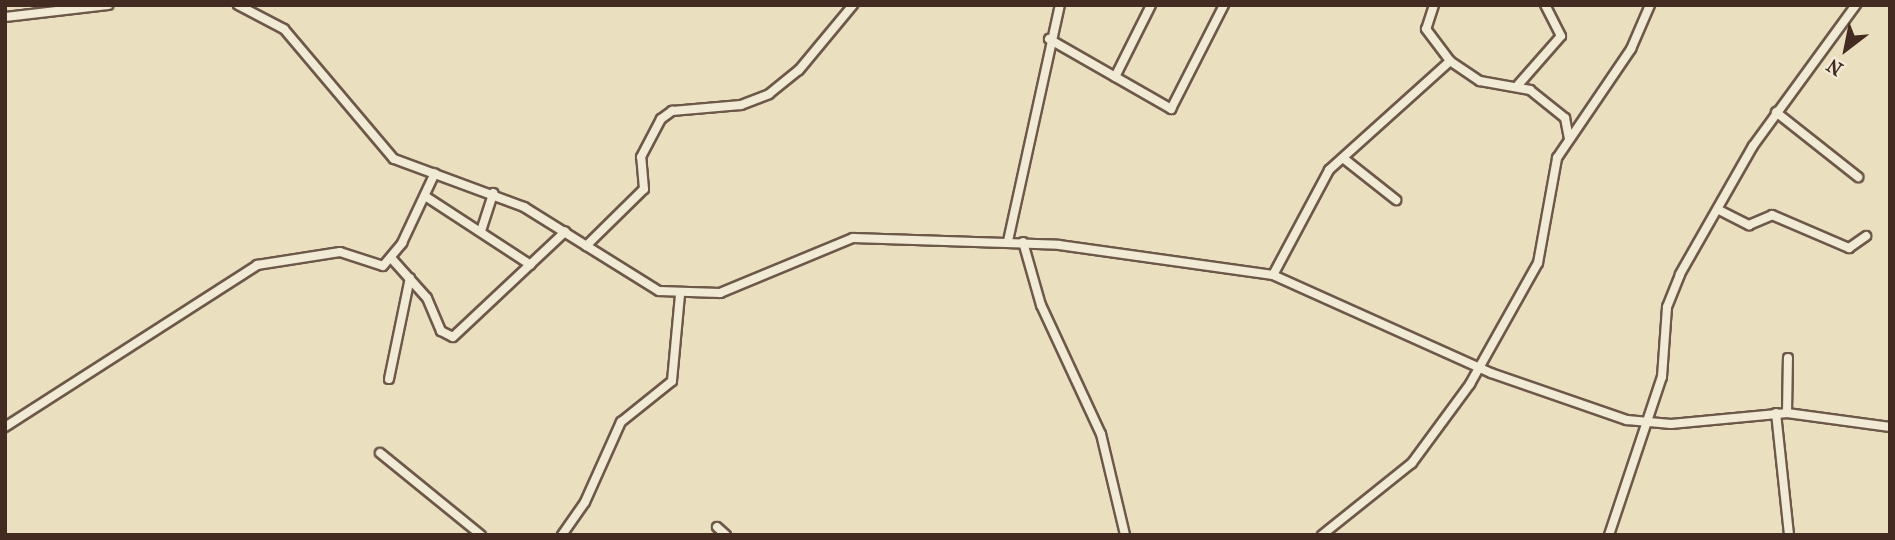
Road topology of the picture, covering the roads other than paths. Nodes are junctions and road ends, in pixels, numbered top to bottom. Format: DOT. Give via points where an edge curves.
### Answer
graph roads {
  1 [pos="108,5"];
  2 [pos="238,5"];
  3 [pos="853,5"];
  4 [pos="1060,5"];
  5 [pos="1152,5"];
  6 [pos="1224,5"];
  7 [pos="1434,5"];
  8 [pos="1545,5"];
  9 [pos="1650,5"];
  10 [pos="1844,5"];
  11 [pos="1856,5"];
  12 [pos="1850,13"];
  13 [pos="5,16"];
  14 [pos="1049,40"];
  15 [pos="1450,61"];
  16 [pos="1115,77"];
  17 [pos="1518,85"];
  18 [pos="1776,113"];
  19 [pos="1569,138"];
  20 [pos="1343,158"];
  21 [pos="435,173"];
  22 [pos="1858,177"];
  23 [pos="493,192"];
  24 [pos="425,197"];
  25 [pos="1396,200"];
  26 [pos="1719,210"];
  27 [pos="481,231"];
  28 [pos="565,232"];
  29 [pos="1866,236"];
  30 [pos="1008,241"];
  31 [pos="1023,243"];
  32 [pos="586,246"];
  33 [pos="392,259"];
  34 [pos="531,265"];
  35 [pos="1273,275"];
  36 [pos="410,278"];
  37 [pos="680,295"];
  38 [pos="1788,358"];
  39 [pos="1476,367"];
  40 [pos="389,379"];
  41 [pos="1787,412"];
  42 [pos="1776,413"];
  43 [pos="1647,424"];
  44 [pos="1890,427"];
  45 [pos="5,428"];
  46 [pos="380,453"];
  47 [pos="718,527"];
  48 [pos="481,535"];
  49 [pos="562,535"];
  50 [pos="726,535"];
  51 [pos="1125,535"];
  52 [pos="1322,535"];
  53 [pos="1609,535"];
  54 [pos="1789,535"];
  1 -- 13 [label="street"];
  2 -- 21 [label="street" via="284,29 379,148"];
  3 -- 32 [label="street" via="799,70 769,94 741,105 672,111 661,119 641,157 644,189"];
  4 -- 14 [label="street"];
  5 -- 16 [label="street"];
  6 -- 16 [label="street" via="1175,107"];
  7 -- 15 [label="street" via="1426,29"];
  8 -- 17 [label="street" via="1561,36"];
  9 -- 19 [label="street" via="1631,49"];
  10 -- 12 [label="street"];
  11 -- 12 [label="street"];
  12 -- 18 [label="street"];
  14 -- 16 [label="street"];
  14 -- 30 [label="street"];
  15 -- 17 [label="street" via="1480,81"];
  15 -- 20 [label="street"];
  17 -- 19 [label="street" via="1565,118"];
  18 -- 22 [label="street"];
  18 -- 26 [label="street"];
  19 -- 39 [label="street" via="1548,190 1538,263"];
  20 -- 25 [label="street"];
  20 -- 35 [label="street" via="1311,195"];
  21 -- 23 [label="street"];
  21 -- 24 [label="street"];
  23 -- 27 [label="street"];
  23 -- 28 [label="street"];
  24 -- 27 [label="street"];
  24 -- 33 [label="street"];
  26 -- 29 [label="street" via="1749,225 1772,215 1849,248"];
  26 -- 43 [label="street" via="1667,307 1662,377"];
  27 -- 34 [label="street"];
  28 -- 32 [label="street"];
  28 -- 34 [label="street"];
  30 -- 31 [label="street"];
  30 -- 37 [label="street" via="852,238 720,293"];
  31 -- 35 [label="street"];
  31 -- 51 [label="street" via="1041,305 1101,433"];
  32 -- 37 [label="street" via="646,286"];
  33 -- 36 [label="street"];
  33 -- 45 [label="street" via="375,266 323,252 257,265"];
  34 -- 36 [label="street" via="453,337 441,331 427,298"];
  35 -- 39 [label="street"];
  36 -- 40 [label="street"];
  37 -- 49 [label="street" via="672,381 621,422 585,502"];
  38 -- 41 [label="street"];
  39 -- 43 [label="street"];
  39 -- 52 [label="street" via="1412,463"];
  41 -- 42 [label="street"];
  41 -- 44 [label="street"];
  42 -- 43 [label="street"];
  42 -- 54 [label="street"];
  43 -- 53 [label="street"];
  46 -- 48 [label="street"];
  47 -- 50 [label="street"];
}
